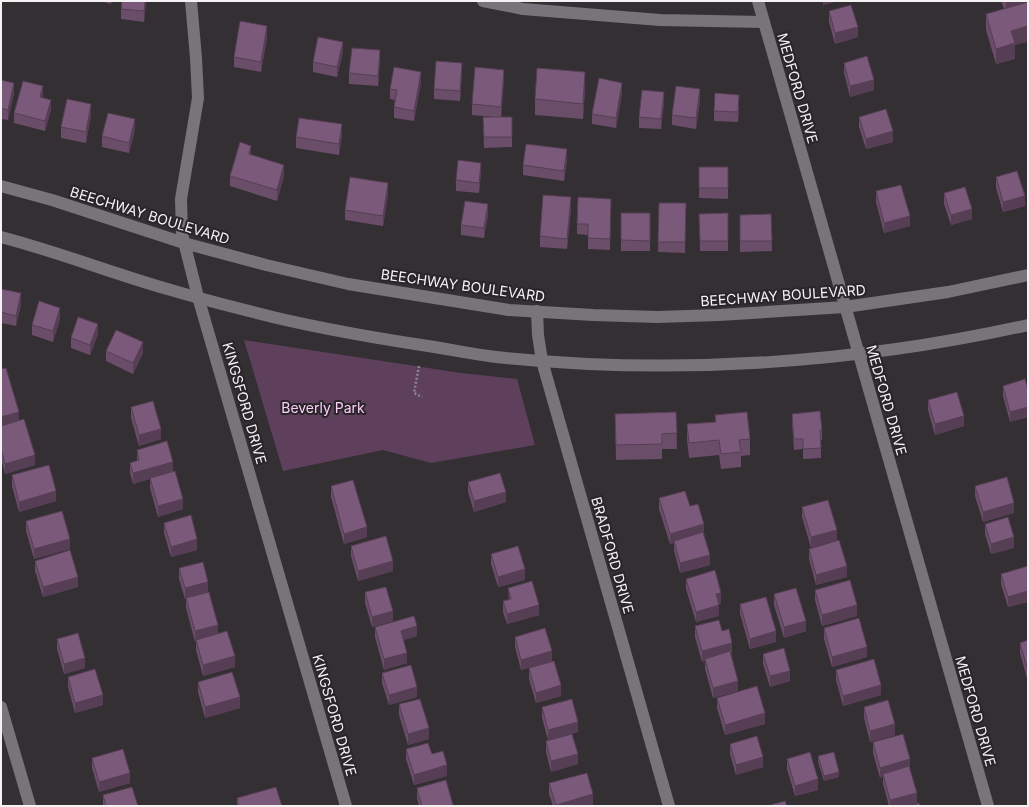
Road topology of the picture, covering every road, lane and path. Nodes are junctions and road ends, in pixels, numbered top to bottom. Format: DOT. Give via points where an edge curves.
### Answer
graph roads {
  1 [pos="191,1"];
  2 [pos="483,1"];
  3 [pos="758,1"];
  4 [pos="763,22"];
  5 [pos="1,186"];
  6 [pos="1,237"];
  7 [pos="184,243"];
  8 [pos="1028,275"];
  9 [pos="198,297"];
  10 [pos="845,307"];
  11 [pos="537,311"];
  12 [pos="1028,325"];
  13 [pos="858,354"];
  14 [pos="542,361"];
  15 [pos="419,366"];
  16 [pos="422,397"];
  17 [pos="1,707"];
  18 [pos="30,806"];
  19 [pos="346,806"];
  20 [pos="669,806"];
  21 [pos="988,806"];
  1 -- 7 [label="street, KINGSFORD DRIVE" via="198,98 181,199"];
  2 -- 4 [label="street" via="523,9 660,20"];
  3 -- 4 [label="street, MEDFORD DRIVE"];
  4 -- 10 [label="street, MEDFORD DRIVE"];
  5 -- 7 [label="street, BEECHWAY BOULEVARD"];
  6 -- 9 [label="street"];
  7 -- 9 [label="street, KINGSFORD DRIVE"];
  7 -- 11 [label="street, BEECHWAY BOULEVARD" via="348,284 509,310"];
  8 -- 10 [label="street, BEECHWAY BOULEVARD" via="948,292"];
  9 -- 14 [label="street" via="339,332 504,358"];
  9 -- 19 [label="street, KINGSFORD DRIVE"];
  10 -- 11 [label="street, BEECHWAY BOULEVARD" via="657,317"];
  10 -- 13 [label="street, MEDFORD DRIVE"];
  11 -- 14 [label="street, BRADFORD DRIVE"];
  12 -- 13 [label="street" via="957,340"];
  13 -- 14 [label="street" via="657,366"];
  13 -- 21 [label="street, MEDFORD DRIVE"];
  14 -- 20 [label="street, BRADFORD DRIVE"];
  15 -- 16 [label="path" via="414,393"];
  17 -- 18 [label="street"];
}
